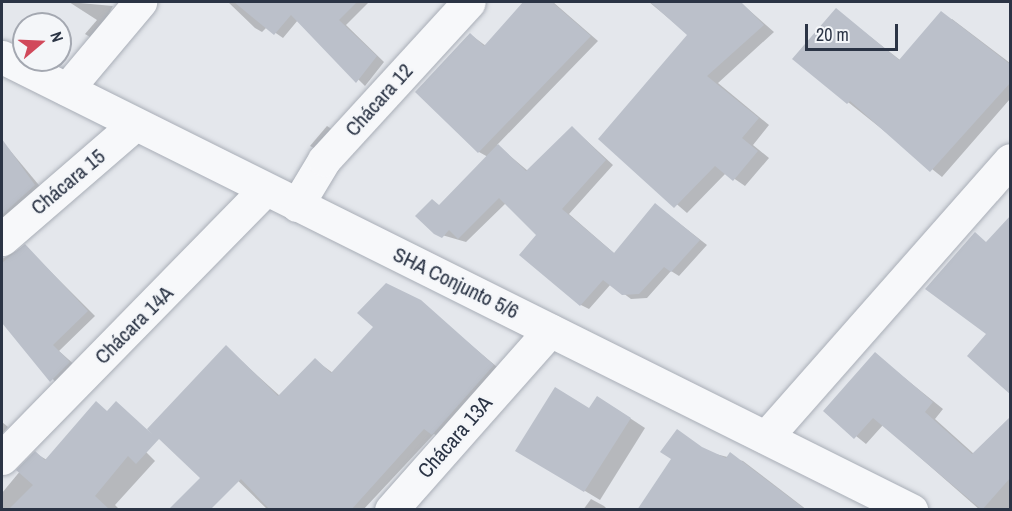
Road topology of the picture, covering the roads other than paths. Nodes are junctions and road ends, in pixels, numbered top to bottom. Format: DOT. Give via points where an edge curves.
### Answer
graph roads {
  1 [pos="140,2"];
  2 [pos="469,2"];
  3 [pos="2,57"];
  4 [pos="67,89"];
  5 [pos="134,124"];
  6 [pos="1011,160"];
  7 [pos="265,189"];
  8 [pos="297,205"];
  9 [pos="2,239"];
  10 [pos="550,330"];
  11 [pos="776,427"];
  12 [pos="2,458"];
  13 [pos="391,510"];
  14 [pos="911,510"];
  1 -- 4 [label="street"];
  2 -- 8 [label="street, Chácara 12" via="324,160"];
  3 -- 4 [label="street, SHA Conjunto 5/6"];
  4 -- 5 [label="street, SHA Conjunto 5/6"];
  5 -- 7 [label="street, SHA Conjunto 5/6"];
  5 -- 9 [label="street, Chácara 15"];
  6 -- 11 [label="street"];
  7 -- 8 [label="street, SHA Conjunto 5/6"];
  7 -- 12 [label="street, Chácara 14A"];
  8 -- 10 [label="street, SHA Conjunto 5/6"];
  10 -- 11 [label="street, SHA Conjunto 5/6"];
  10 -- 13 [label="street, Chácara 13A"];
  11 -- 14 [label="street, SHA Conjunto 5/6"];
}
